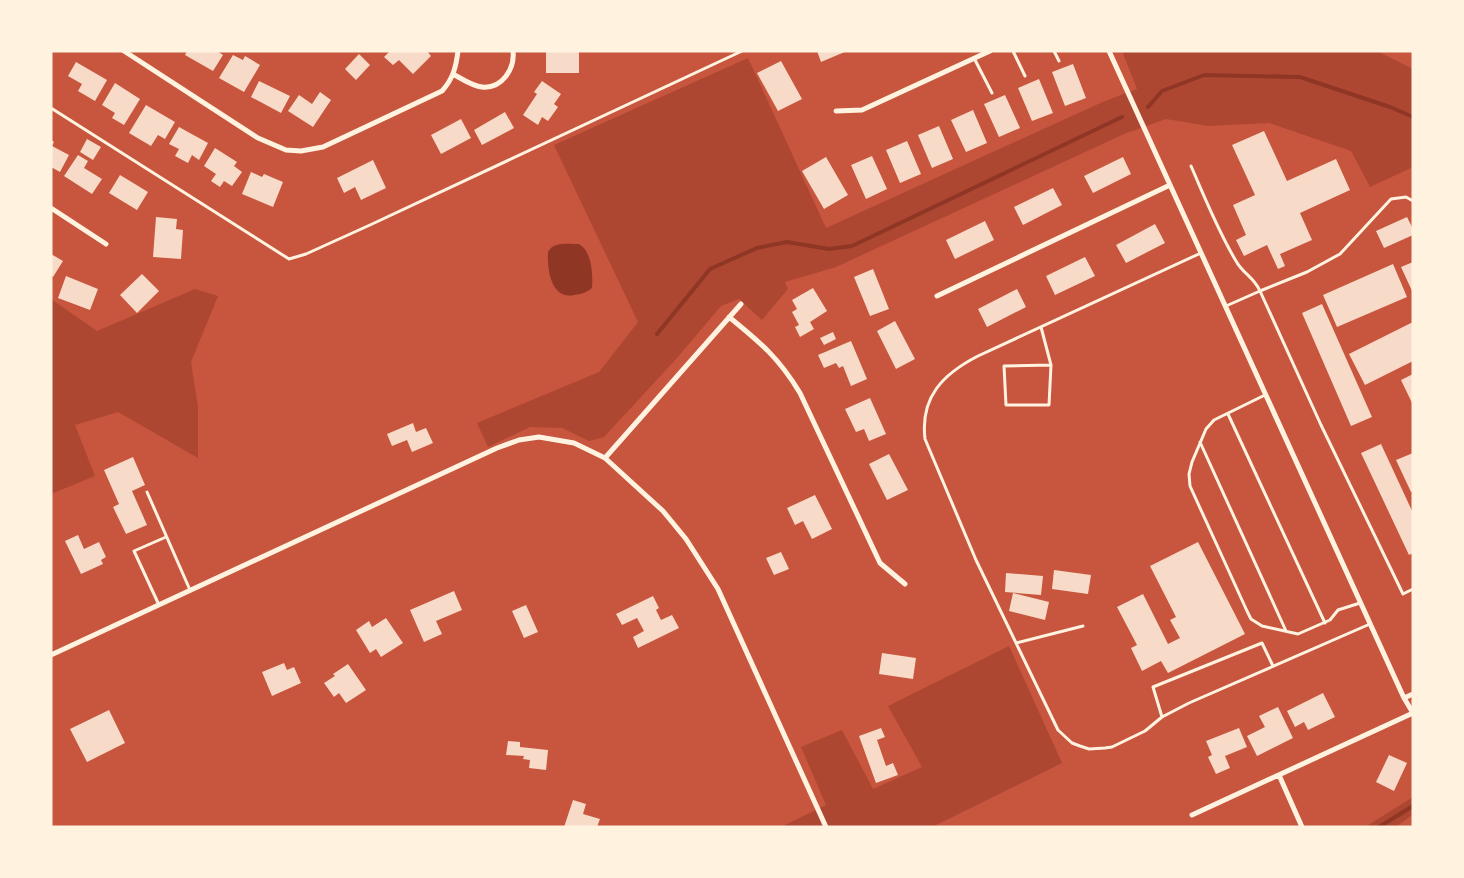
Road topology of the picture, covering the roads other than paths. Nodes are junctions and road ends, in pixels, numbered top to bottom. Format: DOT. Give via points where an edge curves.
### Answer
graph roads {
  1 [pos="124,51"];
  2 [pos="458,51"];
  3 [pos="513,51"];
  4 [pos="742,51"];
  5 [pos="990,51"];
  6 [pos="1013,51"];
  7 [pos="1054,51"];
  8 [pos="1109,51"];
  9 [pos="974,58"];
  10 [pos="1059,61"];
  11 [pos="454,74"];
  12 [pos="1025,76"];
  13 [pos="992,93"];
  14 [pos="51,108"];
  15 [pos="836,111"];
  16 [pos="1191,166"];
  17 [pos="1170,185"];
  18 [pos="1413,201"];
  19 [pos="51,208"];
  20 [pos="106,244"];
  21 [pos="1201,253"];
  22 [pos="1260,291"];
  23 [pos="937,296"];
  24 [pos="741,304"];
  25 [pos="1226,306"];
  26 [pos="730,317"];
  27 [pos="1041,327"];
  28 [pos="1051,365"];
  29 [pos="1266,394"];
  30 [pos="1228,414"];
  31 [pos="1200,442"];
  32 [pos="605,458"];
  33 [pos="147,492"];
  34 [pos="166,537"];
  35 [pos="905,584"];
  36 [pos="1413,589"];
  37 [pos="190,591"];
  38 [pos="1361,602"];
  39 [pos="159,606"];
  40 [pos="1325,623"];
  41 [pos="1370,624"];
  42 [pos="1083,626"];
  43 [pos="1286,631"];
  44 [pos="1016,644"];
  45 [pos="51,656"];
  46 [pos="1273,666"];
  47 [pos="1413,694"];
  48 [pos="1404,698"];
  49 [pos="1413,713"];
  50 [pos="1162,716"];
  51 [pos="1279,775"];
  52 [pos="1192,815"];
  53 [pos="826,827"];
  54 [pos="1302,827"];
  1 -- 11 [label="street" via="258,138 286,150 323,147 430,98 442,91"];
  2 -- 11 [label="street"];
  3 -- 11 [label="street" via="510,73 493,86 473,85"];
  4 -- 14 [label="lane" via="370,225 289,259"];
  5 -- 9 [label="street"];
  6 -- 12 [label="lane"];
  7 -- 10 [label="lane"];
  8 -- 17 [label="street"];
  9 -- 13 [label="lane"];
  9 -- 15 [label="street" via="862,110"];
  16 -- 22 [label="lane" via="1227,246"];
  17 -- 21 [label="street"];
  17 -- 23 [label="street"];
  18 -- 22 [label="lane" via="1392,199 1340,254"];
  19 -- 20 [label="street"];
  21 -- 25 [label="street"];
  21 -- 27 [label="lane"];
  22 -- 25 [label="lane"];
  22 -- 36 [label="lane" via="1403,594"];
  24 -- 26 [label="street"];
  25 -- 29 [label="street"];
  26 -- 32 [label="street"];
  26 -- 35 [label="street" via="763,345 790,376 880,563"];
  27 -- 28 [label="lane"];
  27 -- 44 [label="lane" via="978,356 947,375 933,393 924,420 927,446"];
  28 -- 28 [label="lane" via="1049,405 1006,405 1004,366"];
  29 -- 30 [label="lane"];
  29 -- 38 [label="street"];
  30 -- 31 [label="lane" via="1214,420"];
  30 -- 40 [label="lane"];
  31 -- 43 [label="lane"];
  31 -- 43 [label="lane" via="1189,474 1190,486 1251,619 1262,626"];
  32 -- 37 [label="street" via="574,443 557,439 519,440"];
  32 -- 53 [label="street" via="663,511 707,569"];
  33 -- 34 [label="lane"];
  34 -- 37 [label="lane"];
  34 -- 39 [label="lane" via="134,552"];
  37 -- 39 [label="street"];
  38 -- 40 [label="lane" via="1338,610"];
  38 -- 41 [label="street"];
  39 -- 45 [label="street"];
  40 -- 43 [label="lane" via="1298,634"];
  41 -- 46 [label="lane"];
  41 -- 48 [label="street"];
  42 -- 44 [label="lane"];
  44 -- 50 [label="lane" via="1058,730 1072,743 1089,749 1112,747 1145,731"];
  46 -- 50 [label="lane"];
  46 -- 50 [label="lane" via="1262,643 1153,687"];
  47 -- 48 [label="street"];
  48 -- 49 [label="street"];
  49 -- 51 [label="street"];
  51 -- 52 [label="street"];
  51 -- 54 [label="street"];
}
